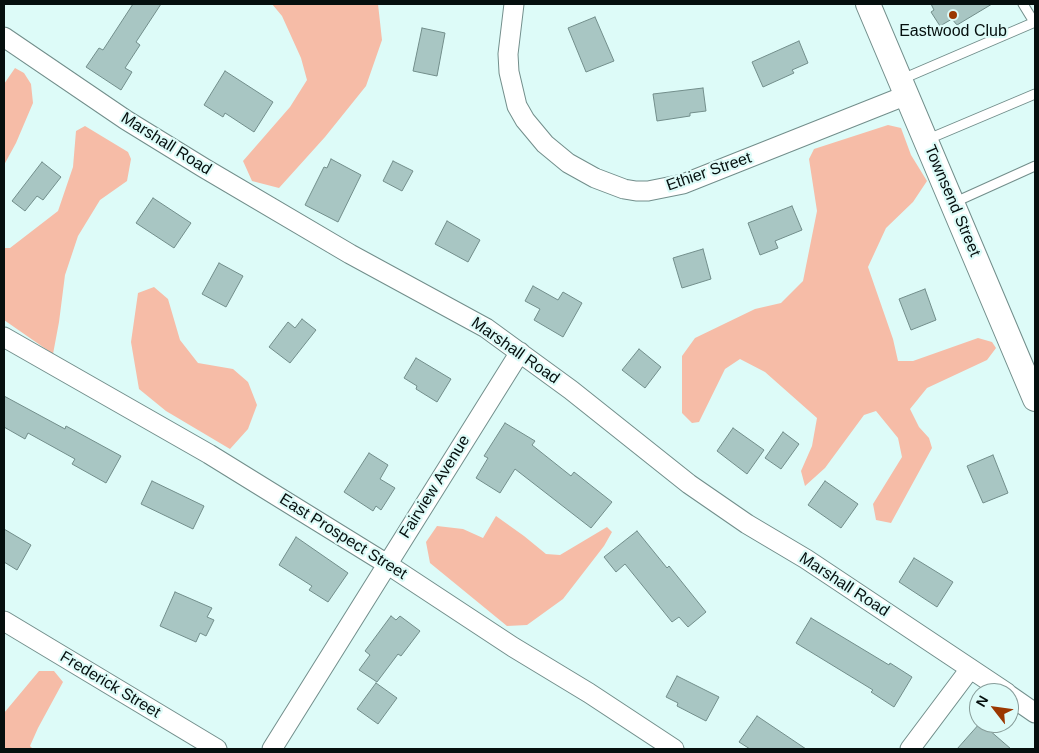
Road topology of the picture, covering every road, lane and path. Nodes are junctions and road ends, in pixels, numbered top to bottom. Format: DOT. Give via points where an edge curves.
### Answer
graph roads {
  1 [pos="514,4"];
  2 [pos="868,4"];
  3 [pos="1023,4"];
  4 [pos="1035,22"];
  5 [pos="4,37"];
  6 [pos="904,88"];
  7 [pos="1035,94"];
  8 [pos="926,140"];
  9 [pos="1035,166"];
  10 [pos="952,203"];
  11 [pos="4,337"];
  12 [pos="520,352"];
  13 [pos="1035,399"];
  14 [pos="387,564"];
  15 [pos="4,621"];
  16 [pos="970,669"];
  17 [pos="991,683"];
  18 [pos="1019,702"];
  19 [pos="1035,713"];
  20 [pos="217,749"];
  21 [pos="272,749"];
  22 [pos="674,749"];
  23 [pos="910,749"];
  1 -- 6 [label="street, Ethier Street" via="509,72 517,106 525,120 545,144 568,163 624,189 648,191 683,184"];
  2 -- 6 [label="street, Townsend Street"];
  3 -- 4 [label="lane"];
  4 -- 6 [label="lane"];
  5 -- 12 [label="street, Marshall Road" via="126,120 204,168 350,254 486,328"];
  6 -- 8 [label="street, Townsend Street"];
  7 -- 8 [label="lane"];
  8 -- 10 [label="street, Townsend Street"];
  9 -- 10 [label="lane"];
  10 -- 13 [label="street, Townsend Street"];
  11 -- 14 [label="street, East Prospect Street" via="209,454"];
  12 -- 14 [label="street, Fairview Avenue"];
  12 -- 16 [label="street, Marshall Road" via="689,484"];
  14 -- 21 [label="street, Fairview Avenue"];
  14 -- 22 [label="street, East Prospect Street"];
  15 -- 20 [label="street, Frederick Street"];
  16 -- 17 [label="street, Marshall Road"];
  16 -- 23 [label="street"];
  18 -- 19 [label="street, Marshall Road"];
}
